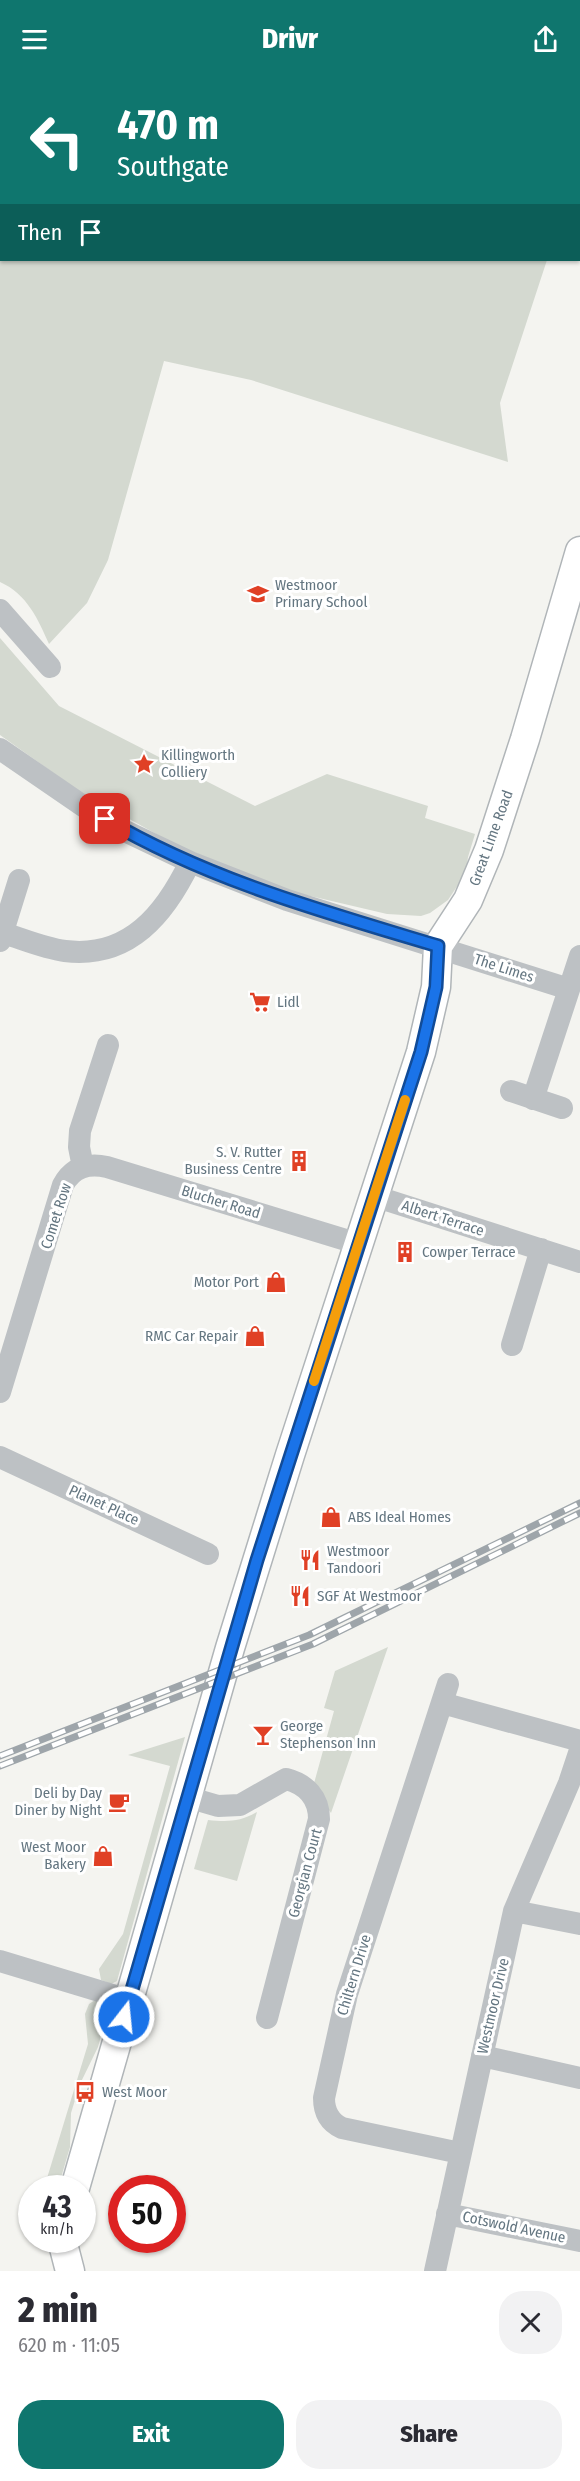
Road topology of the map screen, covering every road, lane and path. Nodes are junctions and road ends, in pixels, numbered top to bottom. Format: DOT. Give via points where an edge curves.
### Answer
graph roads {
  1 [pos="580,551"];
  2 [pos="0,610"];
  3 [pos="50,667"];
  4 [pos="0,749"];
  5 [pos="190,862"];
  6 [pos="19,880"];
  7 [pos="1,937"];
  8 [pos="438,946"];
  9 [pos="580,956"];
  10 [pos="569,989"];
  11 [pos="108,1045"];
  12 [pos="511,1091"];
  13 [pos="533,1099"];
  14 [pos="562,1108"];
  15 [pos="83,1167"];
  16 [pos="374,1196"];
  17 [pos="359,1244"];
  18 [pos="541,1249"];
  19 [pos="580,1262"];
  20 [pos="512,1345"];
  21 [pos="0,1392"];
  22 [pos="0,1457"];
  23 [pos="208,1554"];
  24 [pos="580,1741"];
  25 [pos="580,1750"];
  26 [pos="187,1797"];
  27 [pos="514,1911"];
  28 [pos="580,1924"];
  29 [pos="0,1961"];
  30 [pos="129,2000"];
  31 [pos="267,2018"];
  32 [pos="482,2056"];
  33 [pos="580,2078"];
  34 [pos="460,2153"];
  35 [pos="79,2175"];
  36 [pos="447,2214"];
  37 [pos="580,2241"];
  38 [pos="65,2253"];
  39 [pos="70,2271"];
  40 [pos="435,2271"];
  1 -- 8 [label="main road, Great Lime Road" via="489,850 468,900"];
  2 -- 3 [label="street"];
  4 -- 5 [label="street, The Limes" via="86,808"];
  5 -- 7 [label="street" via="159,912 126,941 95,950 66,951"];
  5 -- 8 [label="street, The Limes" via="287,900"];
  6 -- 7 [label="street"];
  8 -- 10 [label="street, The Limes"];
  8 -- 16 [label="main road" via="431,1016"];
  9 -- 10 [label="street"];
  10 -- 13 [label="street"];
  11 -- 15 [label="street, Comet Row" via="80,1131 78,1147"];
  12 -- 13 [label="street"];
  13 -- 14 [label="street"];
  15 -- 17 [label="street, Blucher Road" via="107,1167"];
  15 -- 21 [label="street, Comet Row" via="63,1185"];
  16 -- 17 [label="main road"];
  16 -- 18 [label="street, Albert Terrace"];
  17 -- 26 [label="main road" via="257,1560"];
  18 -- 19 [label="street, Albert Terrace"];
  18 -- 20 [label="street"];
  22 -- 23 [label="street, Planet Place"];
  24 -- 34 [label="street, Chiltern Drive" via="445,1694 347,1994 324,2098 327,2114 342,2128"];
  25 -- 27 [label="street, Westmoor Drive"];
  26 -- 30 [label="main road"];
  26 -- 31 [label="street, Georgian Court" via="218,1806 240,1806 286,1779 304,1786 318,1804 319,1819"];
  27 -- 28 [label="street"];
  27 -- 32 [label="street, Westmoor Drive"];
  29 -- 30 [label="street"];
  30 -- 35 [label="main road"];
  32 -- 33 [label="street"];
  32 -- 34 [label="street, Westmoor Drive"];
  34 -- 36 [label="street, Westmoor Drive"];
  36 -- 37 [label="street, Cotswold Avenue"];
  36 -- 40 [label="street, Westmoor Drive"];
  38 -- 39 [label="main road"];
}
